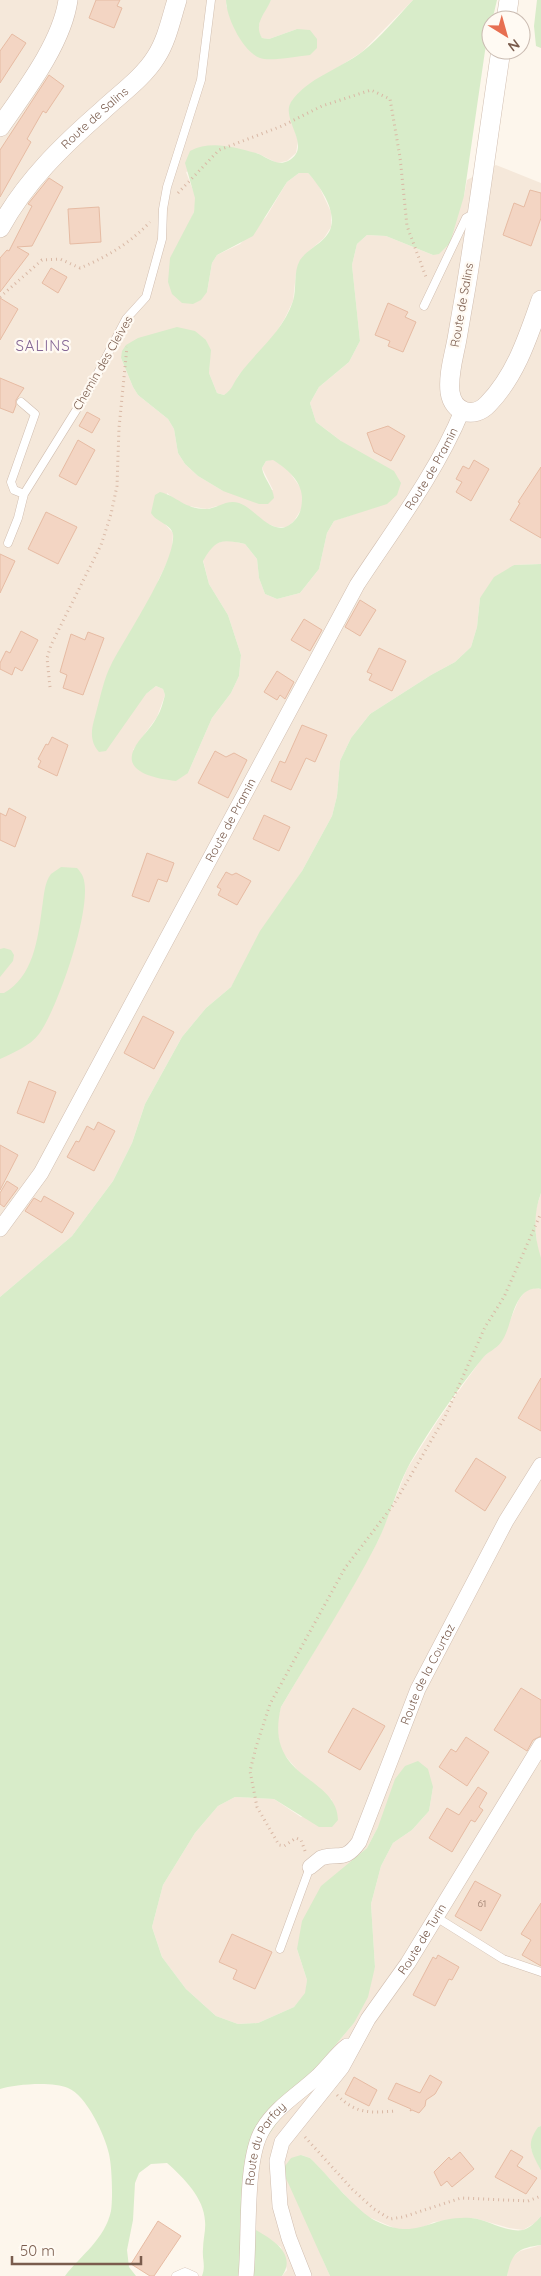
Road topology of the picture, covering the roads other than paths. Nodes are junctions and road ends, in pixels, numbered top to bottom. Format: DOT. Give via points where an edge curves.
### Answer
graph roads {
  1 [pos="68,0"];
  2 [pos="177,0"];
  3 [pos="211,0"];
  4 [pos="500,60"];
  5 [pos="3,117"];
  6 [pos="477,212"];
  7 [pos="0,228"];
  8 [pos="541,300"];
  9 [pos="424,306"];
  10 [pos="21,402"];
  11 [pos="462,411"];
  12 [pos="24,494"];
  13 [pos="8,543"];
  14 [pos="0,1229"];
  15 [pos="541,1465"];
  16 [pos="541,1745"];
  17 [pos="308,1861"];
  18 [pos="436,1917"];
  19 [pos="280,1949"];
  20 [pos="541,1972"];
  21 [pos="353,2046"];
  22 [pos="176,2276"];
  23 [pos="194,2276"];
  24 [pos="246,2276"];
  25 [pos="304,2276"];
  1 -- 5 [label="street" via="60,31"];
  2 -- 7 [label="street, Route de Salins" via="156,58 45,166 21,193"];
  3 -- 12 [label="lane, Chemin des Cleives" via="201,80 167,187 162,239 146,297 126,319 90,388"];
  4 -- 6 [label="street, Route de Salins"];
  6 -- 9 [label="lane" via="466,218"];
  6 -- 11 [label="street, Route de Salins" via="450,375 452,398"];
  8 -- 11 [label="street" via="526,342 504,384 483,409 474,413"];
  10 -- 12 [label="lane" via="35,414 11,482 14,490"];
  11 -- 14 [label="street, Route de Pramin" via="414,498 357,585 41,1173"];
  12 -- 13 [label="lane, Chemin des Cleives"];
  15 -- 17 [label="street, Route de la Courtaz" via="506,1521 418,1689 359,1842 347,1854"];
  16 -- 18 [label="street, Route de Turin"];
  17 -- 19 [label="lane"];
  18 -- 20 [label="lane" via="503,1958"];
  18 -- 21 [label="street, Route de Turin"];
  21 -- 24 [label="street, Route du Parfay" via="345,2047 284,2105 263,2128 256,2142"];
  21 -- 25 [label="street, Route de Turin" via="329,2085 282,2142 277,2161 284,2223"];
  22 -- 23 [label="lane" via="185,2272"];
}
